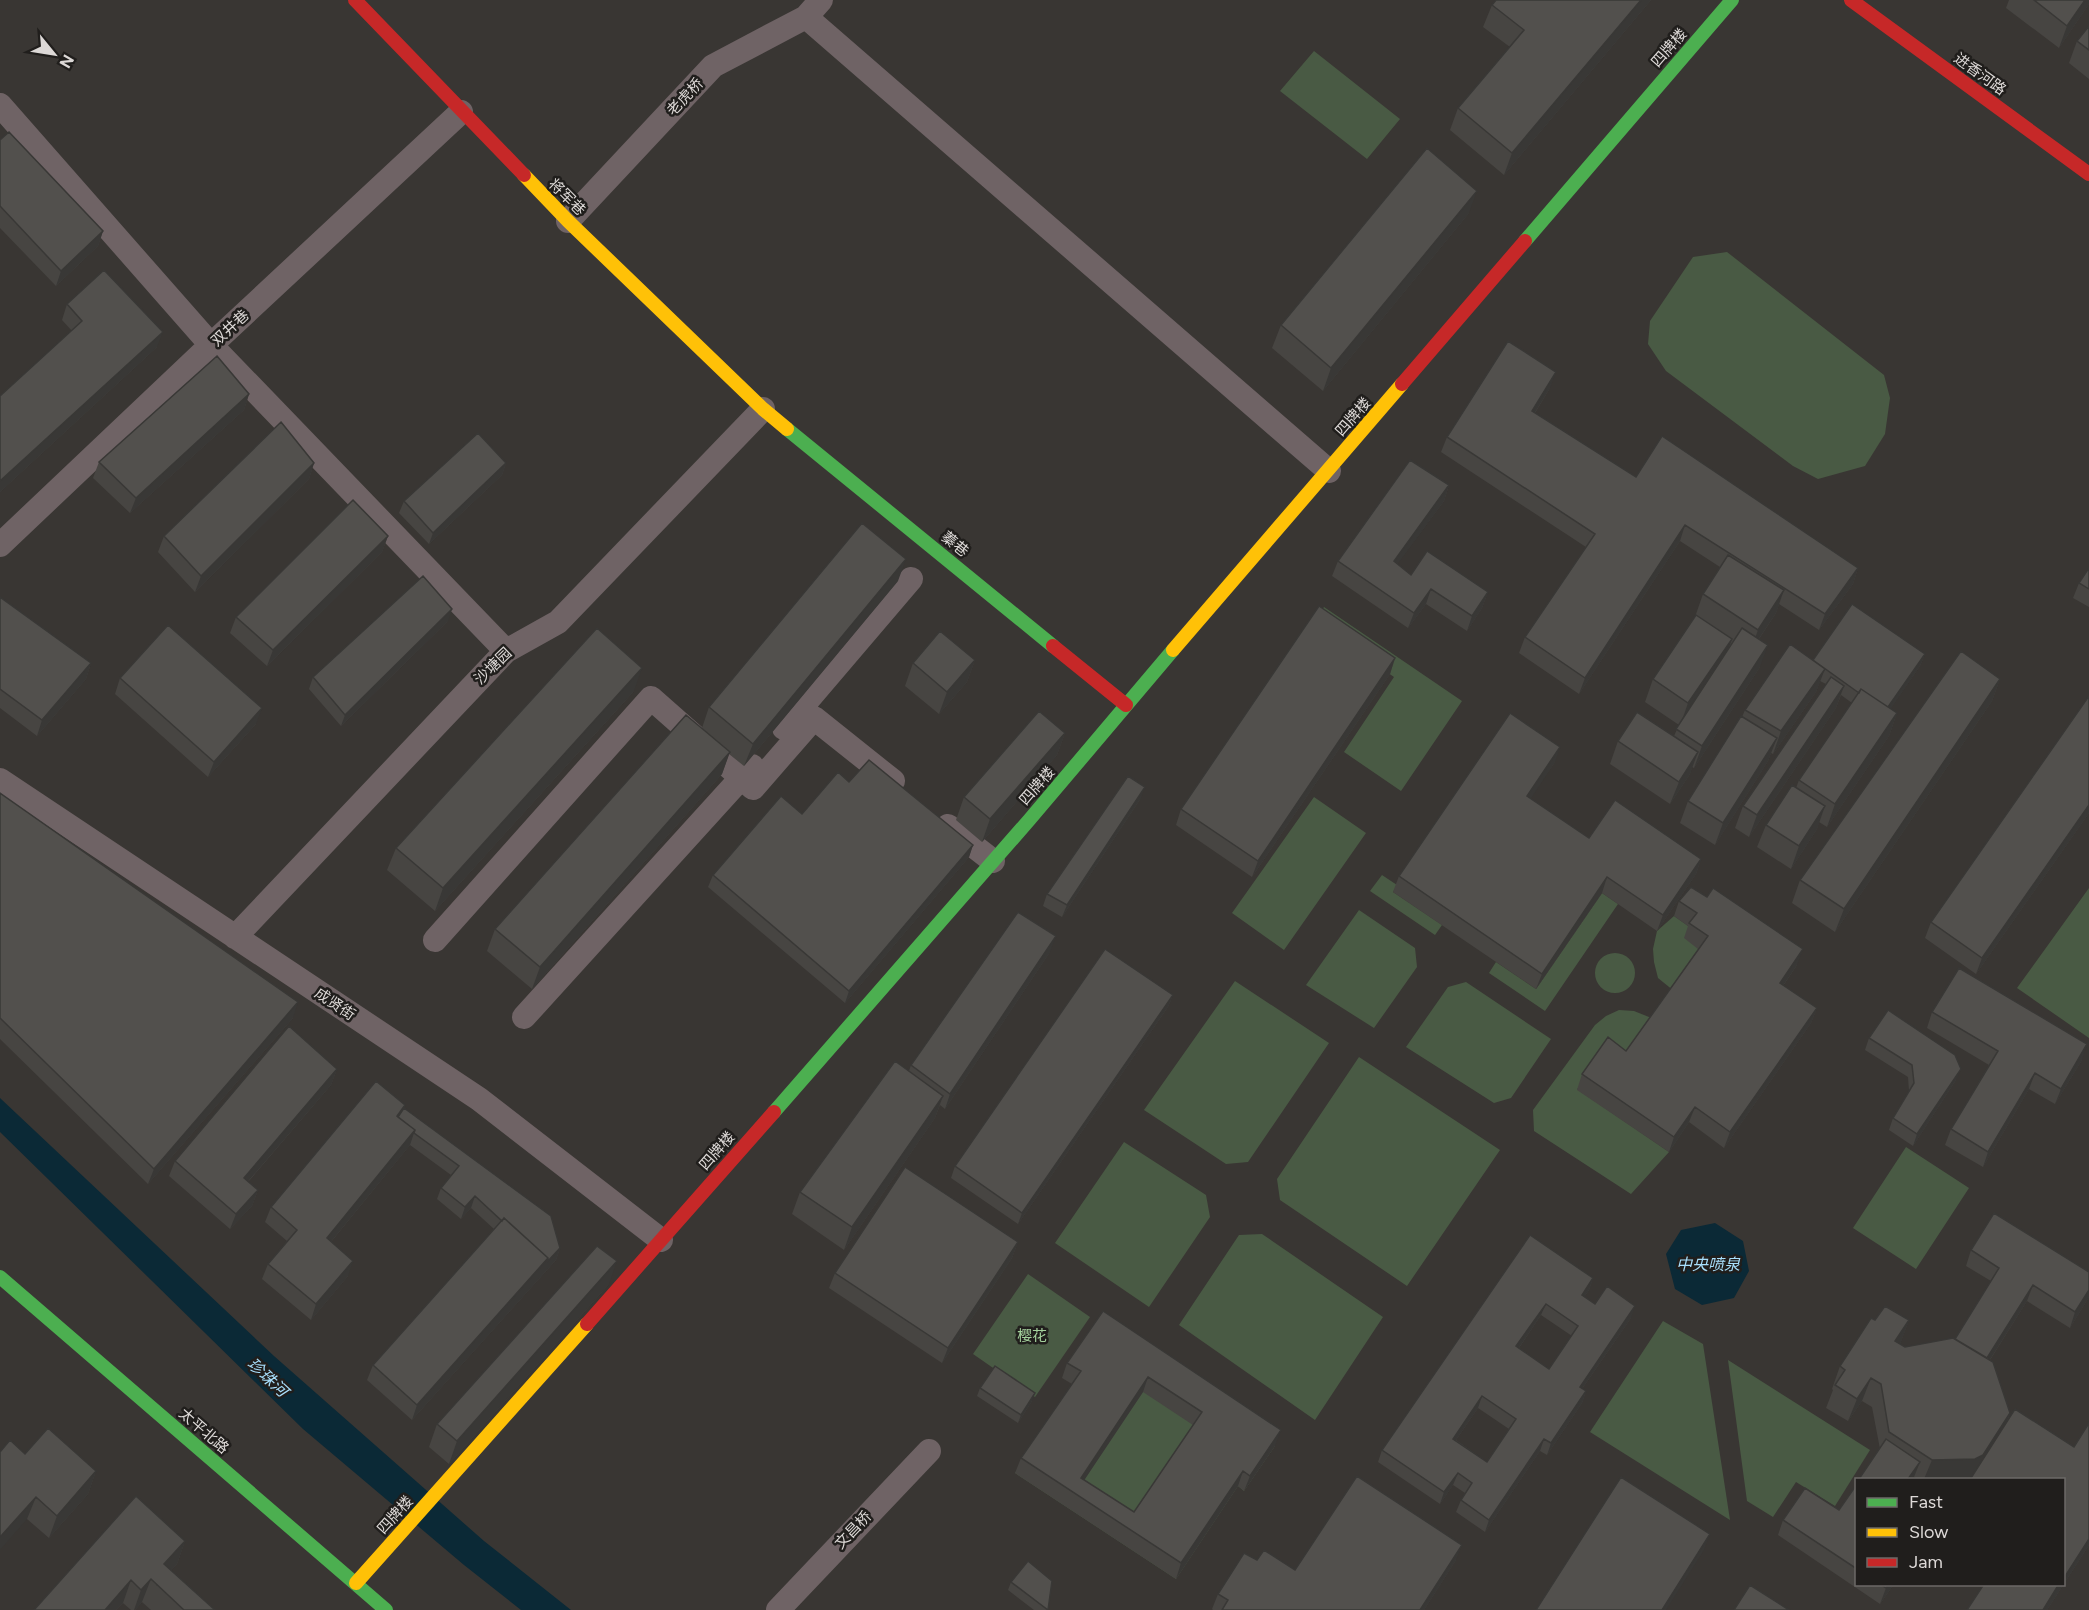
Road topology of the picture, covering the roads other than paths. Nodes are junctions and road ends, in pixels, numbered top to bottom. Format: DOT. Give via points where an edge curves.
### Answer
graph roads {
  1 [pos="356,0"];
  2 [pos="1732,0"];
  3 [pos="1851,0"];
  4 [pos="814,9"];
  5 [pos="0,105"];
  6 [pos="461,112"];
  7 [pos="2089,174"];
  8 [pos="568,221"];
  9 [pos="211,345"];
  10 [pos="763,410"];
  11 [pos="1329,471"];
  12 [pos="0,545"];
  13 [pos="911,579"];
  14 [pos="506,651"];
  15 [pos="1126,705"];
  16 [pos="741,778"];
  17 [pos="0,780"];
  18 [pos="993,861"];
  19 [pos="235,937"];
  20 [pos="435,940"];
  21 [pos="524,1017"];
  22 [pos="661,1240"];
  23 [pos="0,1277"];
  24 [pos="929,1451"];
  25 [pos="356,1583"];
  26 [pos="386,1610"];
  27 [pos="778,1610"];
  1 -- 6 [label="street, 将军巷"];
  2 -- 11 [label="street, 四牌楼"];
  3 -- 7 [label="street, 进香河路"];
  4 -- 8 [label="street, 老虎桥" via="713,66"];
  4 -- 11 [label="street"];
  5 -- 9 [label="street"];
  6 -- 8 [label="street, 将军巷"];
  6 -- 9 [label="street, 双井巷"];
  8 -- 10 [label="street, 将军巷"];
  9 -- 12 [label="street, 双井巷"];
  9 -- 14 [label="street"];
  10 -- 14 [label="street, 沙塘园" via="558,622"];
  10 -- 15 [label="street, 蓁巷"];
  11 -- 15 [label="street, 四牌楼"];
  13 -- 16 [label="street"];
  14 -- 19 [label="street, 沙塘园"];
  15 -- 18 [label="street, 四牌楼"];
  16 -- 18 [label="street" via="753,788 814,718"];
  16 -- 20 [label="street" via="651,698"];
  16 -- 21 [label="street"];
  17 -- 19 [label="street, 成贤街"];
  18 -- 22 [label="street, 四牌楼"];
  19 -- 22 [label="street, 成贤街" via="479,1099"];
  22 -- 25 [label="street, 四牌楼"];
  23 -- 25 [label="street, 太平北路"];
  24 -- 27 [label="street, 文昌桥"];
  25 -- 26 [label="street, 太平北路"];
}
